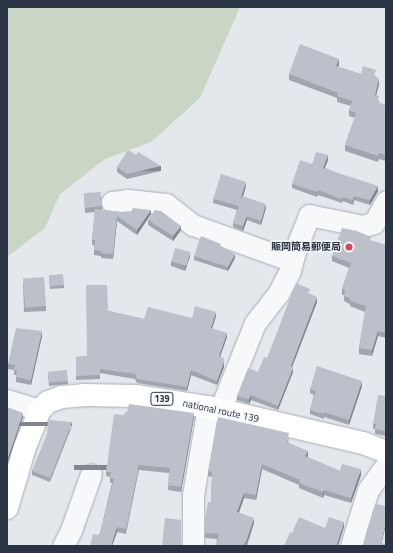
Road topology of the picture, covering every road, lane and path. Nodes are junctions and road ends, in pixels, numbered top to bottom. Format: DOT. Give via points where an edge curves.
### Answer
graph roads {
  1 [pos="386,201"];
  2 [pos="112,202"];
  3 [pos="292,262"];
  4 [pos="7,400"];
  5 [pos="214,408"];
  6 [pos="40,410"];
  7 [pos="386,452"];
  8 [pos="386,465"];
  9 [pos="91,474"];
  10 [pos="7,508"];
  11 [pos="63,546"];
  12 [pos="193,546"];
  13 [pos="351,546"];
  1 -- 3 [label="street" via="374,223 363,226 309,215"];
  2 -- 3 [label="street" via="128,200 166,204 193,225"];
  3 -- 5 [label="street" via="278,294 255,323"];
  4 -- 6 [label="street"];
  5 -- 6 [label="highway, national route 139 / 139" via="137,396 83,395 62,397 48,402"];
  5 -- 7 [label="highway, national route 139 / 139" via="364,443"];
  5 -- 12 [label="street" via="193,495"];
  6 -- 10 [label="highway" via="25,447"];
  8 -- 13 [label="street" via="368,490"];
  9 -- 11 [label="street"];
}
